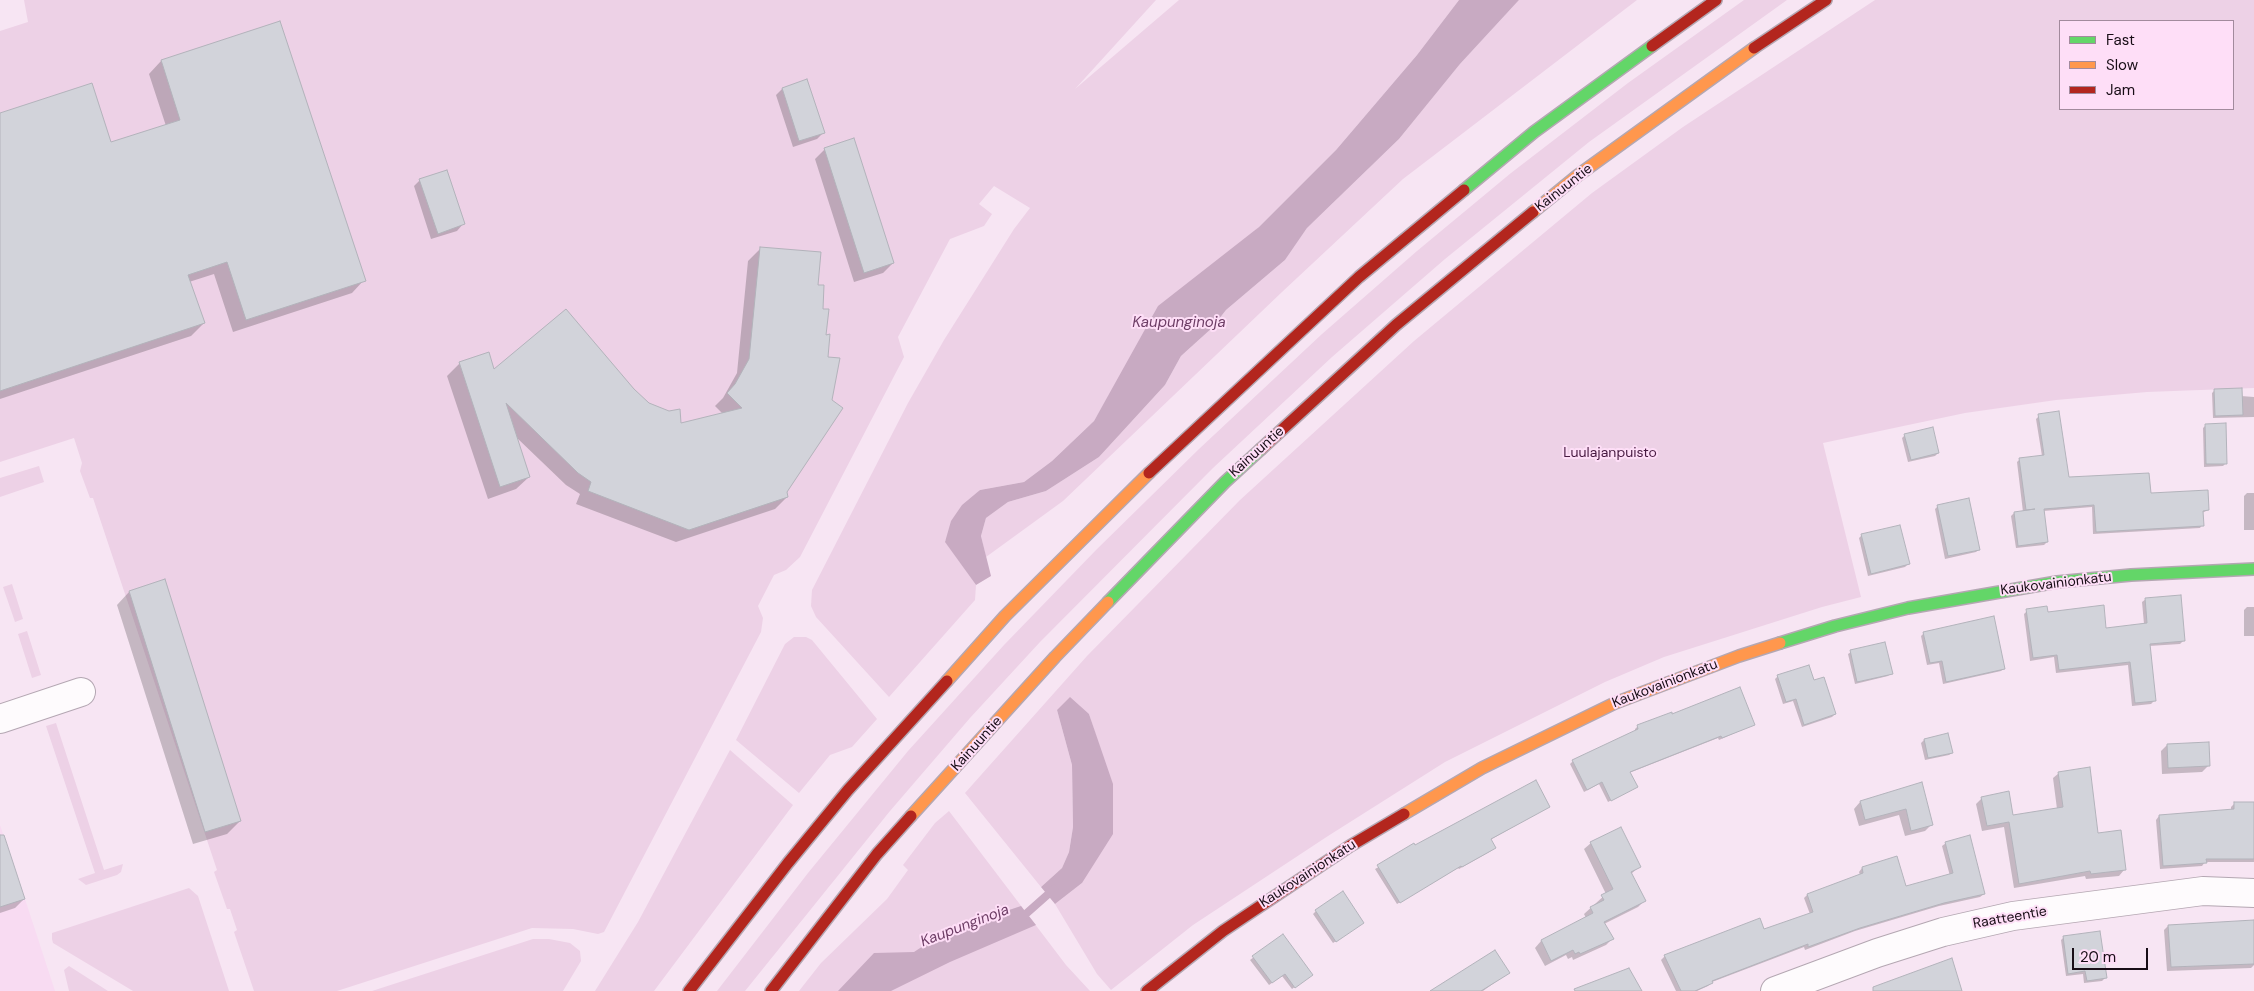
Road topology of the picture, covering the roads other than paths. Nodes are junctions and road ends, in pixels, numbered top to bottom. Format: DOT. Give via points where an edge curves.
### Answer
graph roads {
  1 [pos="1716,0"];
  2 [pos="1826,0"];
  3 [pos="2254,569"];
  4 [pos="81,692"];
  5 [pos="0,719"];
  6 [pos="2254,893"];
  7 [pos="689,991"];
  8 [pos="771,991"];
  9 [pos="1147,991"];
  10 [pos="1775,991"];
  1 -- 7 [label="main road" via="1527,139 1359,277 1183,440 1005,616 848,790"];
  2 -- 8 [label="main road, Kainuuntie" via="1577,176 1396,325 1225,482 1055,657 884,847"];
  3 -- 9 [label="main road, Kaukovainionkatu" via="2057,582 1908,608 1835,626 1739,656 1615,703 1482,768 1350,846 1210,941"];
  4 -- 5 [label="street"];
  6 -- 10 [label="street, Raatteentie" via="2204,890 2004,918 1943,932 1877,953"];
}
